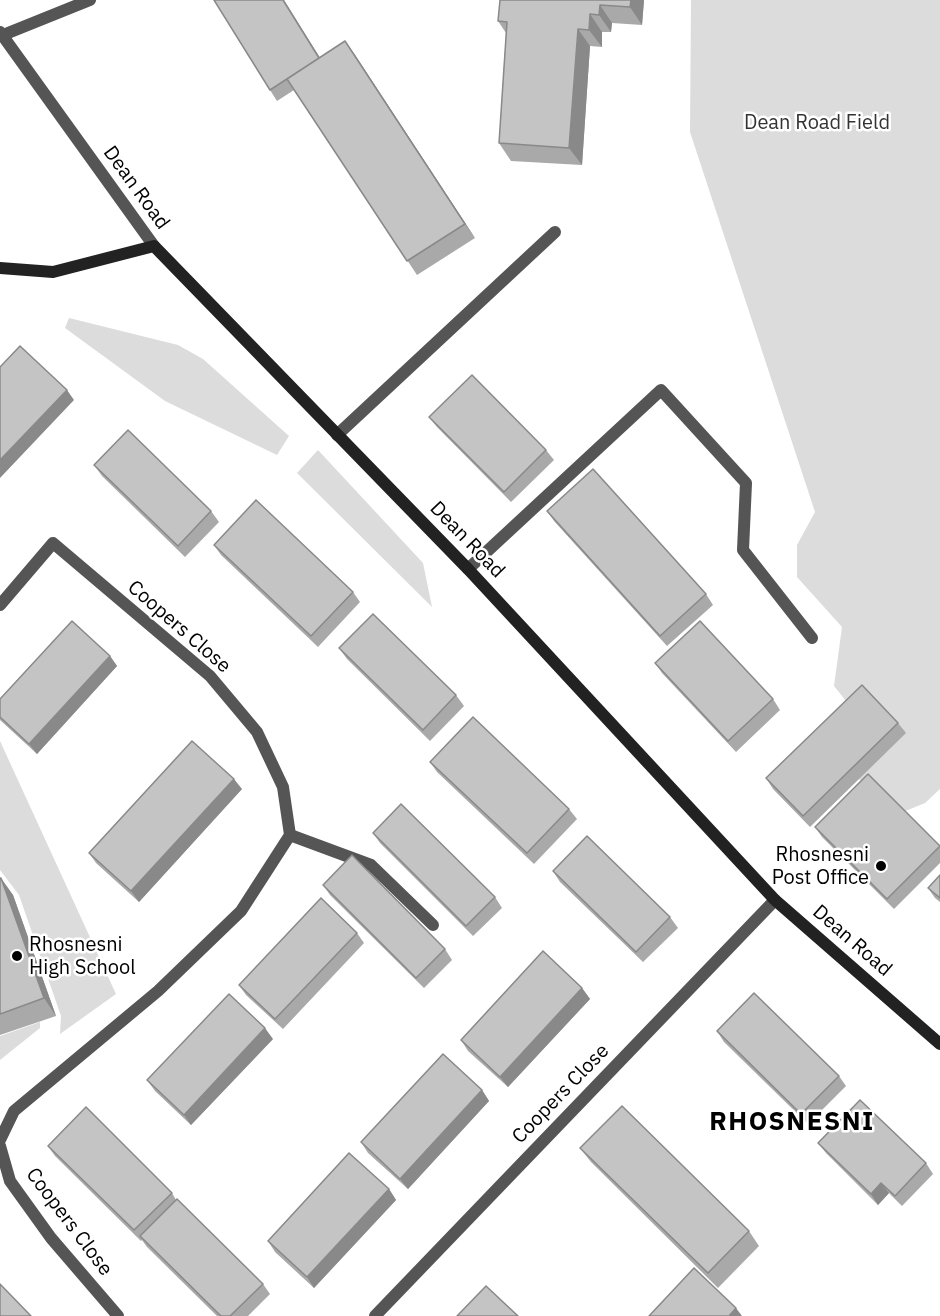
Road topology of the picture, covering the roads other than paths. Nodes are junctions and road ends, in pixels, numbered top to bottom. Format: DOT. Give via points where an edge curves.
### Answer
graph roads {
  1 [pos="90,0"];
  2 [pos="1,34"];
  3 [pos="555,232"];
  4 [pos="154,246"];
  5 [pos="0,268"];
  6 [pos="337,435"];
  7 [pos="468,569"];
  8 [pos="0,605"];
  9 [pos="812,638"];
  10 [pos="290,835"];
  11 [pos="775,900"];
  12 [pos="433,925"];
  13 [pos="940,1044"];
  14 [pos="0,1140"];
  15 [pos="0,1146"];
  16 [pos="118,1316"];
  17 [pos="375,1316"];
  1 -- 2 [label="street"];
  2 -- 4 [label="street, Dean Road"];
  3 -- 6 [label="street"];
  4 -- 5 [label="main road" via="53,272"];
  4 -- 6 [label="main road, Dean Road"];
  6 -- 7 [label="main road, Dean Road"];
  7 -- 9 [label="street" via="661,390 746,483 743,550"];
  7 -- 11 [label="main road, Dean Road"];
  8 -- 10 [label="street, Coopers Close" via="53,543 210,676 257,732 283,787"];
  10 -- 12 [label="street" via="371,866"];
  10 -- 14 [label="street" via="241,912 158,991 14,1111"];
  11 -- 13 [label="main road, Dean Road"];
  11 -- 17 [label="street, Coopers Close"];
  15 -- 16 [label="street, Coopers Close" via="10,1181 51,1238"];
}
